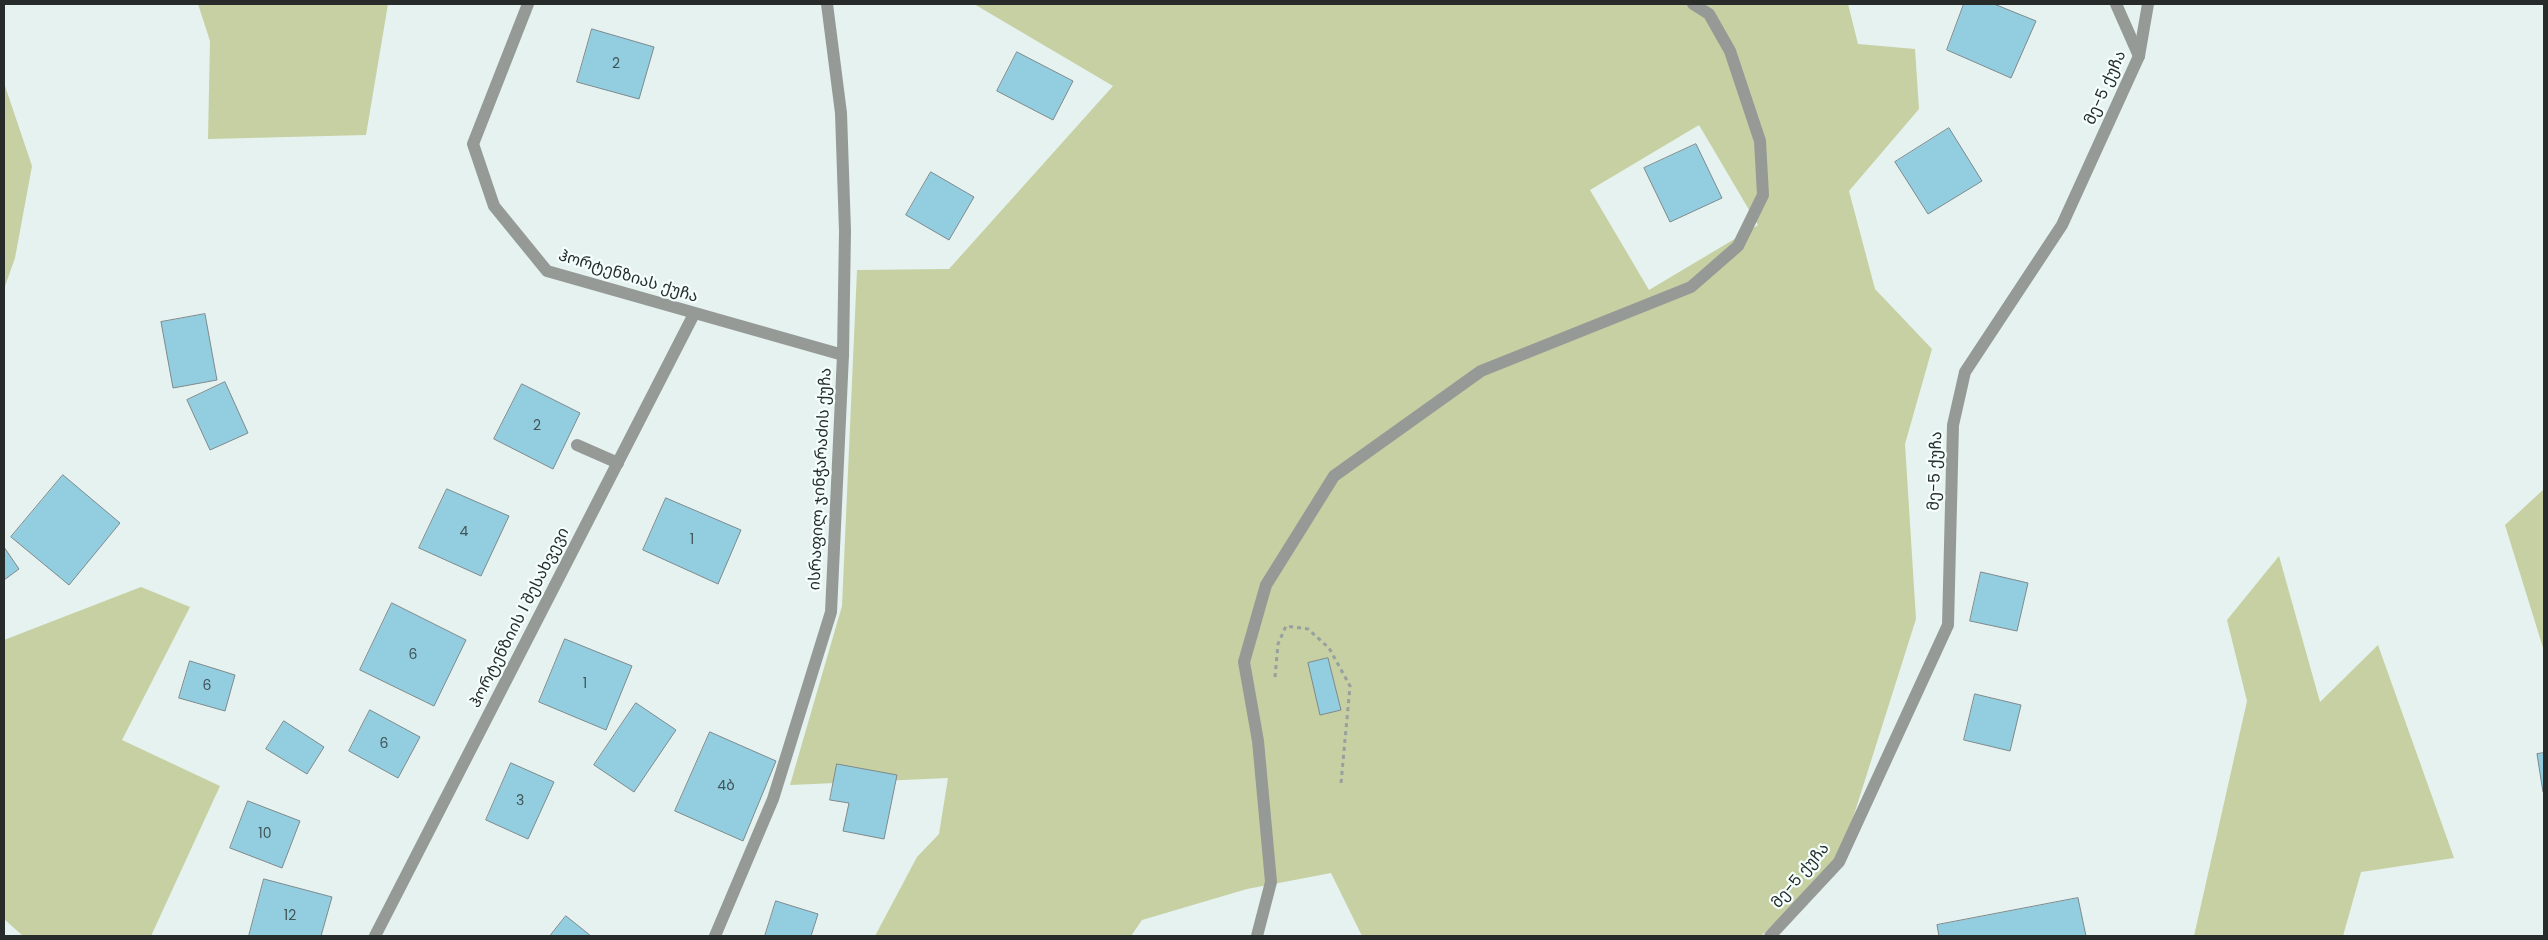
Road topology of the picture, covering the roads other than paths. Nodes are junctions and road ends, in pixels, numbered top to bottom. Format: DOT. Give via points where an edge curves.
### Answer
graph roads {
  1 [pos="528,4"];
  2 [pos="827,4"];
  3 [pos="1694,4"];
  4 [pos="2116,4"];
  5 [pos="2148,4"];
  6 [pos="2139,56"];
  7 [pos="694,314"];
  8 [pos="843,355"];
  9 [pos="577,445"];
  10 [pos="618,463"];
  11 [pos="375,936"];
  12 [pos="715,936"];
  13 [pos="1258,936"];
  14 [pos="1770,936"];
  1 -- 7 [label="street, ჰორტენზიას ქუჩა" via="473,144 494,206 547,271"];
  2 -- 8 [label="street, ისრაფილ ჯინჭარაძის ქუჩა" via="841,113 845,231"];
  3 -- 13 [label="street" via="1709,14 1730,51 1760,141 1763,196 1738,246 1691,287 1481,371 1334,476 1266,585 1244,662 1258,741 1271,882"];
  4 -- 6 [label="street"];
  5 -- 6 [label="street, მე-5 ქუჩა"];
  6 -- 14 [label="street, მე-5 ქუჩა" via="2062,225 1966,372 1953,425 1948,625 1839,862"];
  7 -- 8 [label="street, ჰორტენზიას ქუჩა"];
  7 -- 10 [label="street, ჰორტენზიის I შესახვევი"];
  8 -- 12 [label="street, ისრაფილ ჯინჭარაძის ქუჩა" via="831,612 773,799"];
  9 -- 10 [label="street"];
  10 -- 11 [label="street, ჰორტენზიის I შესახვევი"];
}
